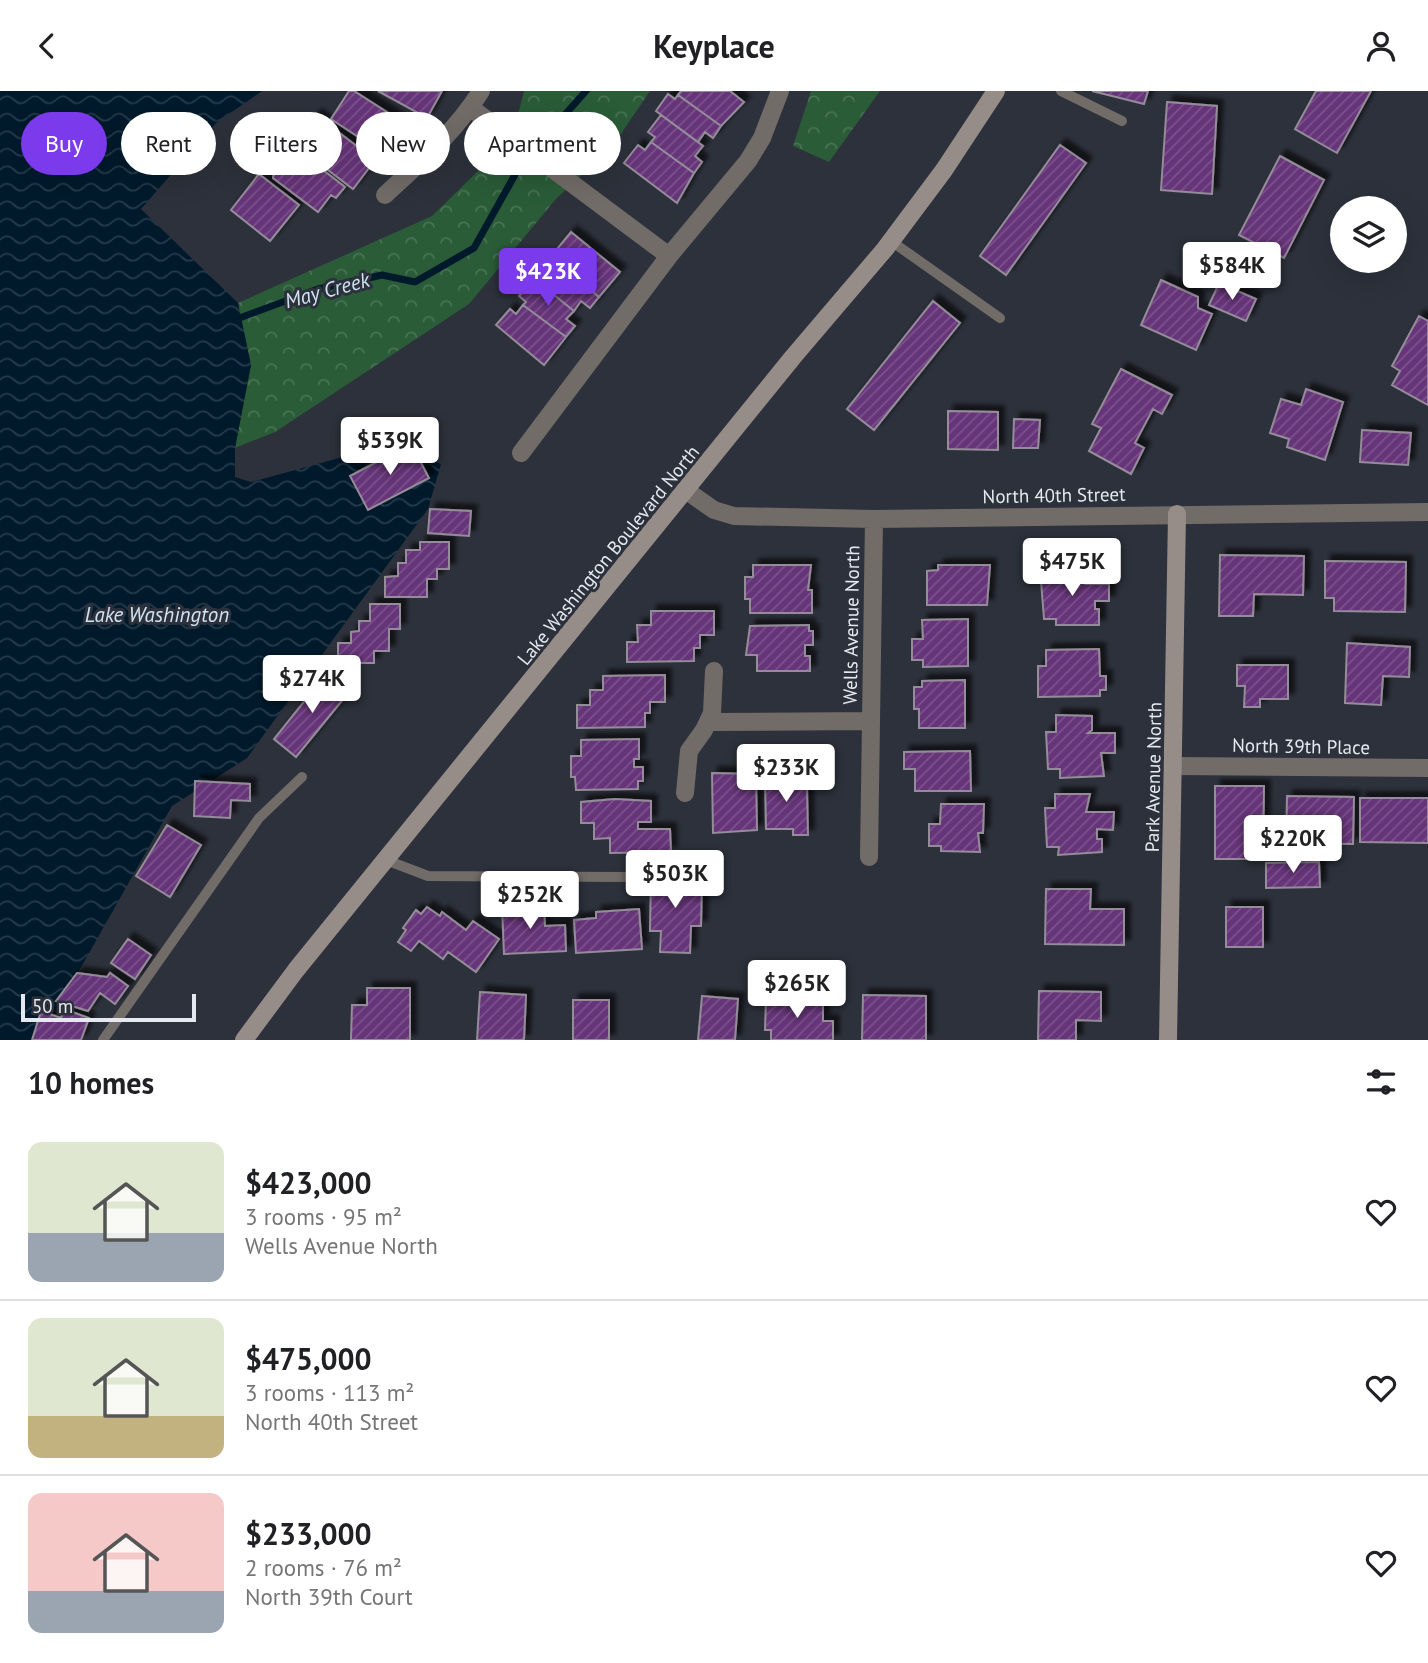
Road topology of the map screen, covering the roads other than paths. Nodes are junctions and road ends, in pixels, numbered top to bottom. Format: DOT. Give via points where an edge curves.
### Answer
graph roads {
  1 [pos="481,91"];
  2 [pos="780,91"];
  3 [pos="996,91"];
  4 [pos="1061,91"];
  5 [pos="471,108"];
  6 [pos="1122,121"];
  7 [pos="385,195"];
  8 [pos="891,241"];
  9 [pos="669,256"];
  10 [pos="1000,318"];
  11 [pos="521,453"];
  12 [pos="687,491"];
  13 [pos="1428,512"];
  14 [pos="1177,514"];
  15 [pos="874,519"];
  16 [pos="713,671"];
  17 [pos="871,721"];
  18 [pos="709,722"];
  19 [pos="1174,766"];
  20 [pos="1428,768"];
  21 [pos="302,778"];
  22 [pos="685,793"];
  23 [pos="869,857"];
  24 [pos="386,860"];
  25 [pos="636,877"];
  26 [pos="103,1040"];
  27 [pos="244,1040"];
  28 [pos="1168,1040"];
  1 -- 5 [label="street"];
  2 -- 9 [label="street" via="748,161"];
  3 -- 8 [label="street, Lake Washington Boulevard North"];
  4 -- 6 [label="lane"];
  5 -- 7 [label="street"];
  5 -- 9 [label="street"];
  8 -- 10 [label="lane"];
  8 -- 12 [label="street, Lake Washington Boulevard North"];
  9 -- 11 [label="street"];
  12 -- 15 [label="street, North 40th Street" via="714,510 734,516"];
  12 -- 24 [label="street, Lake Washington Boulevard North"];
  13 -- 14 [label="street, North 40th Street"];
  14 -- 15 [label="street, North 40th Street"];
  14 -- 19 [label="street, Park Avenue North"];
  15 -- 17 [label="street, Wells Avenue North"];
  16 -- 18 [label="street"];
  17 -- 18 [label="street"];
  17 -- 23 [label="street, Wells Avenue North"];
  18 -- 22 [label="street" via="689,751"];
  19 -- 20 [label="street, North 39th Place"];
  19 -- 28 [label="street, Park Avenue North"];
  21 -- 26 [label="lane" via="259,818"];
  24 -- 25 [label="lane" via="428,876"];
  24 -- 27 [label="street, Lake Washington Boulevard North"];
}
